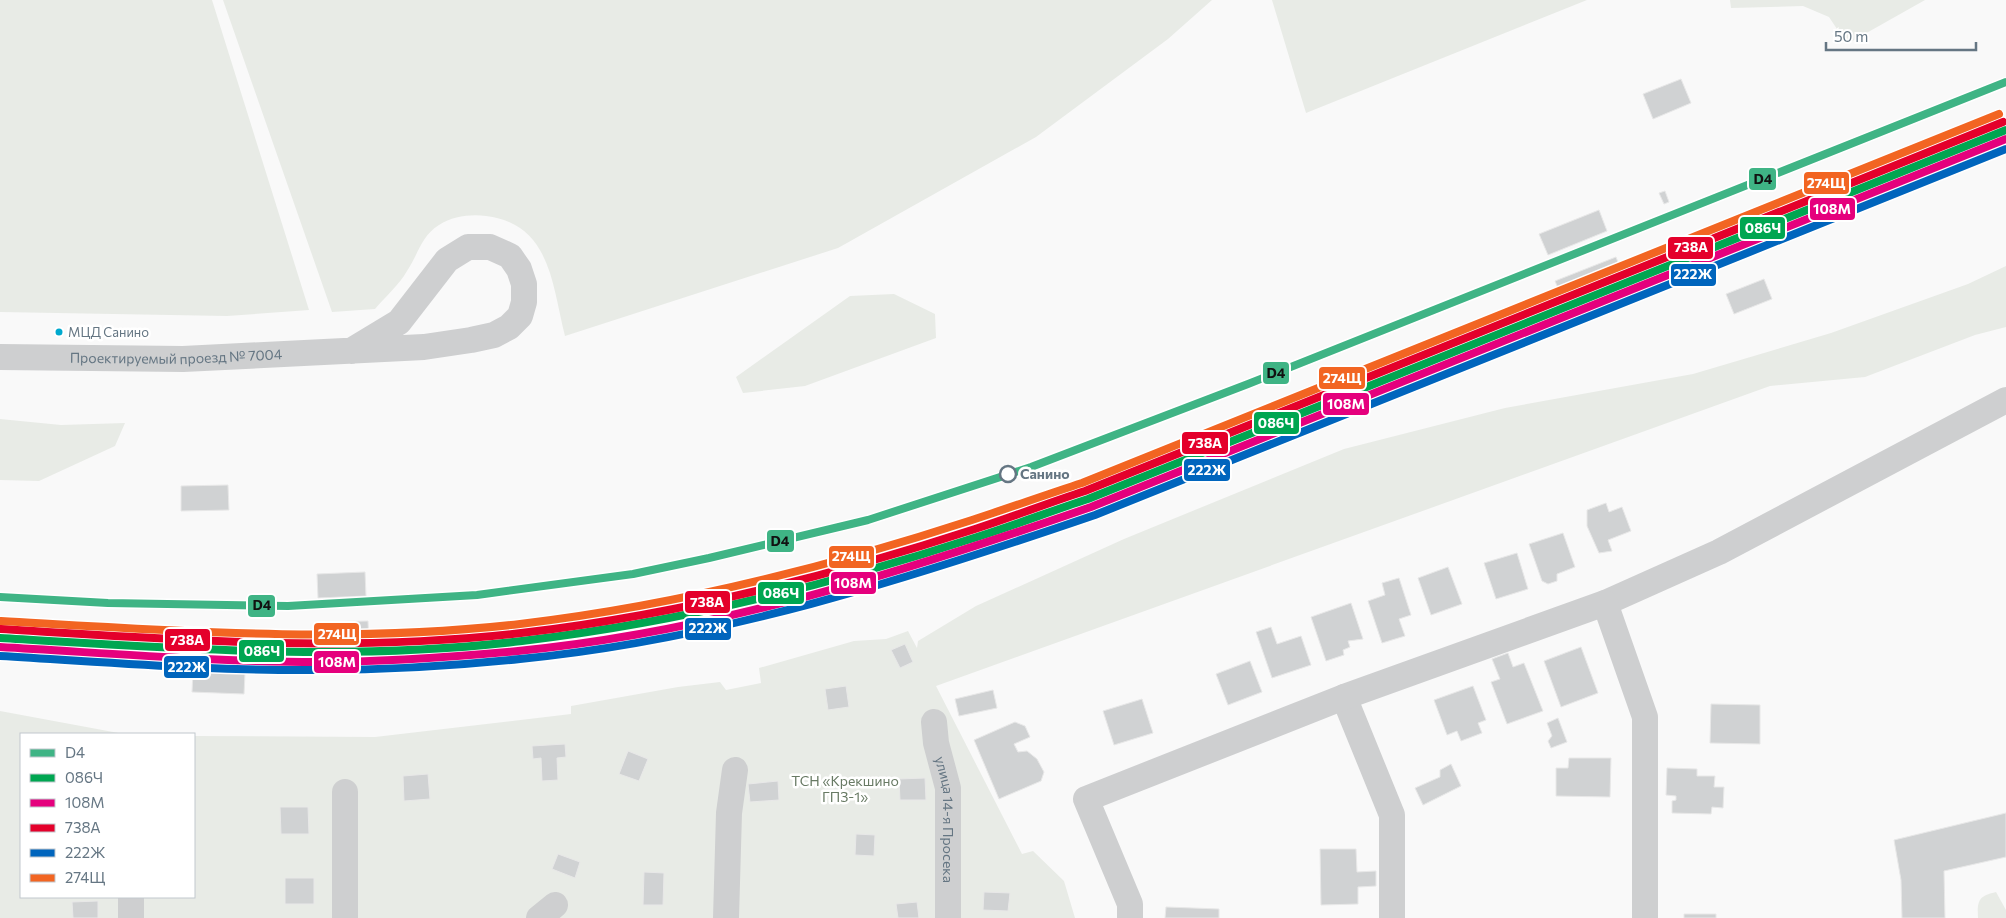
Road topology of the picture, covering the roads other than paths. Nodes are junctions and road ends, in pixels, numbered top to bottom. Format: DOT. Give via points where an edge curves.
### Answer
graph roads {
  1 [pos="351,350"];
  2 [pos="0,358"];
  3 [pos="2006,400"];
  4 [pos="1605,603"];
  5 [pos="1344,697"];
  6 [pos="934,722"];
  7 [pos="735,770"];
  8 [pos="346,792"];
  9 [pos="131,898"];
  10 [pos="131,918"];
  11 [pos="345,918"];
  12 [pos="726,918"];
  13 [pos="948,918"];
  14 [pos="1130,918"];
  15 [pos="1392,918"];
  16 [pos="1646,918"];
  1 -- 1 [label="street, Проектируемый проезд № 7004" via="424,347 494,335 520,316 524,284 519,269 510,256 490,247 468,247 446,260 399,322"];
  1 -- 2 [label="street, Проектируемый проезд № 7004" via="183,359"];
  3 -- 4 [label="street" via="1719,552"];
  4 -- 5 [label="street"];
  4 -- 16 [label="street" via="1645,717"];
  5 -- 14 [label="street" via="1086,800 1130,904"];
  5 -- 15 [label="street" via="1392,815"];
  6 -- 13 [label="street, улица 14-я Просека" via="948,788"];
  7 -- 12 [label="street" via="729,814"];
  8 -- 11 [label="street"];
  9 -- 10 [label="street"];
}
